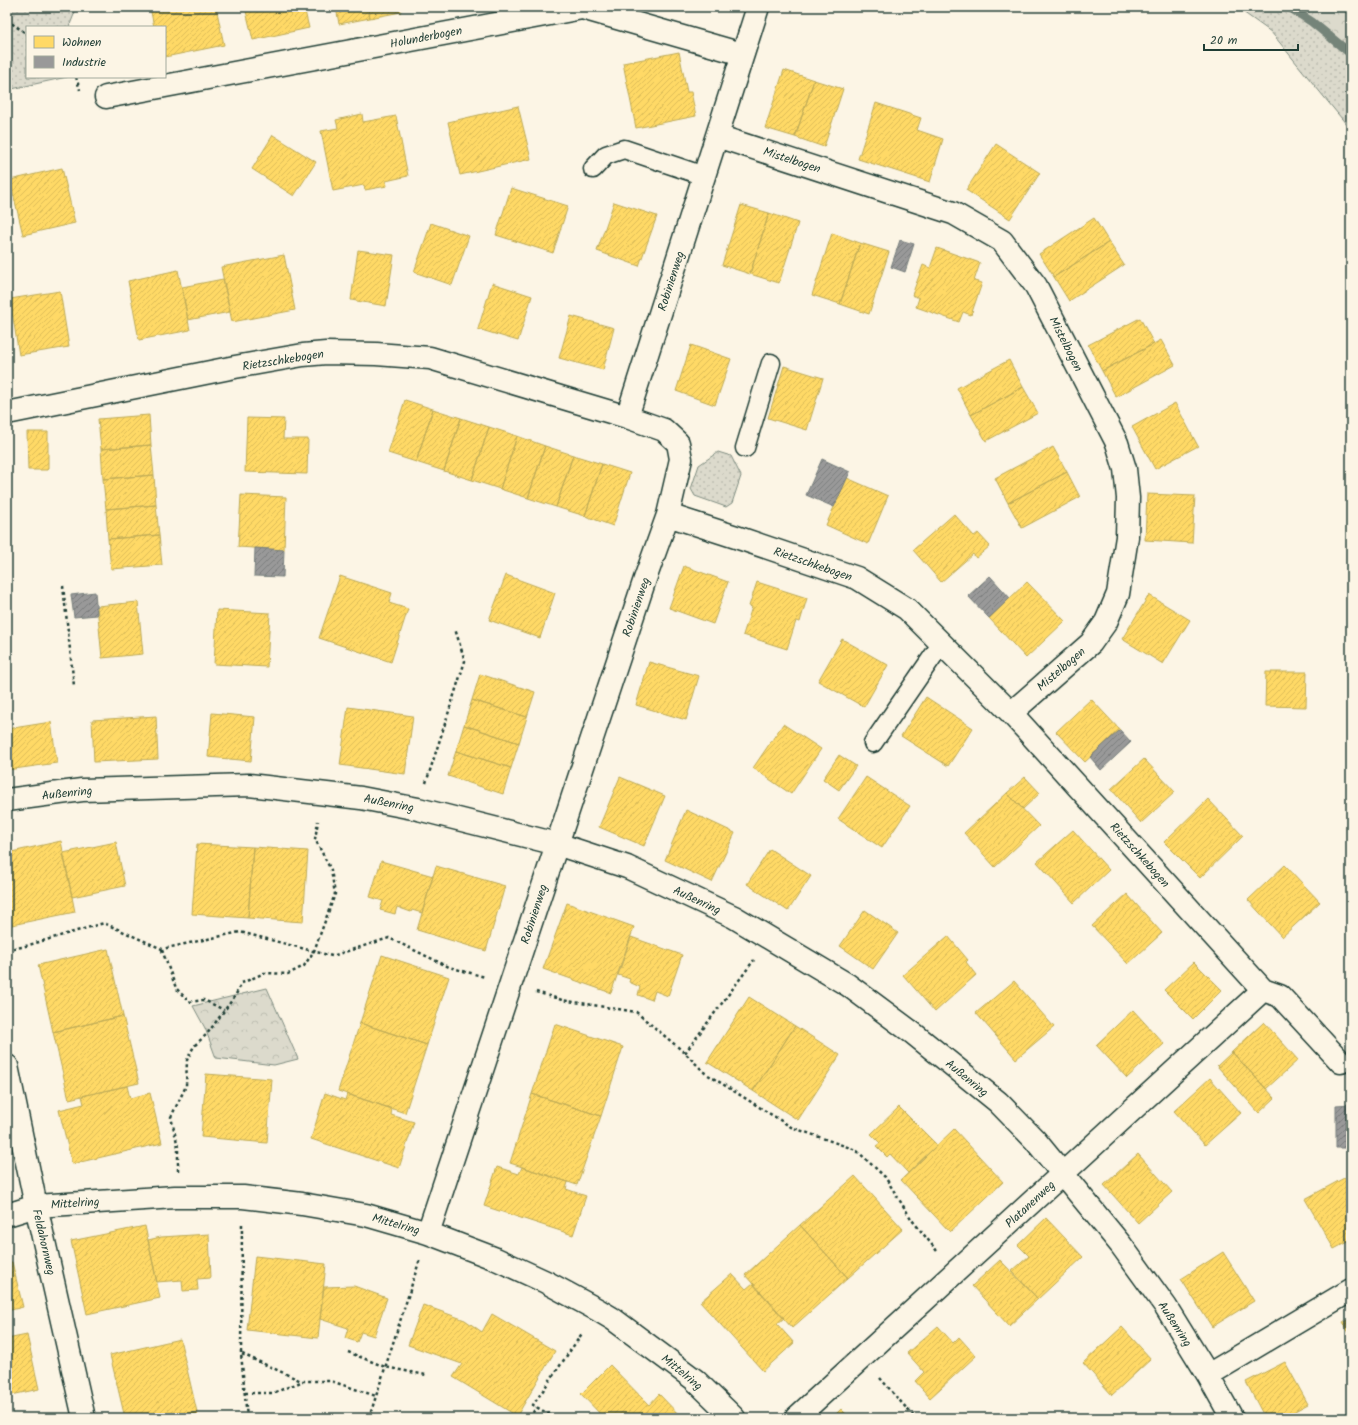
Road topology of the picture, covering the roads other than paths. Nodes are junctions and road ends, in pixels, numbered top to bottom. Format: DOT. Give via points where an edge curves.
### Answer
graph roads {
  1 [pos="758,7"];
  2 [pos="742,54"];
  3 [pos="106,97"];
  4 [pos="717,136"];
  5 [pos="593,169"];
  6 [pos="704,176"];
  7 [pos="771,363"];
  8 [pos="7,413"];
  9 [pos="627,417"];
  10 [pos="745,448"];
  11 [pos="668,515"];
  12 [pos="942,643"];
  13 [pos="1011,713"];
  14 [pos="873,743"];
  15 [pos="7,800"];
  16 [pos="557,844"];
  17 [pos="1263,990"];
  18 [pos="1341,1062"];
  19 [pos="7,1066"];
  20 [pos="1064,1173"];
  21 [pos="36,1206"];
  22 [pos="7,1215"];
  23 [pos="428,1233"];
  24 [pos="1351,1290"];
  25 [pos="1208,1375"];
  26 [pos="84,1418"];
  27 [pos="734,1418"];
  28 [pos="796,1418"];
  29 [pos="1232,1418"];
  1 -- 2 [label="street, Robinienweg"];
  2 -- 3 [label="street, Holunderbogen" via="582,8"];
  2 -- 4 [label="street, Robinienweg"];
  4 -- 6 [label="street, Robinienweg"];
  4 -- 13 [label="street, Mistelbogen" via="953,213 1002,241 1036,286 1117,443 1125,469 1128,498 1127,537 1118,594 1106,622 1091,643"];
  5 -- 6 [label="lane" via="606,155 624,149"];
  6 -- 9 [label="street, Robinienweg"];
  7 -- 10 [label="lane"];
  8 -- 9 [label="street, Rietzschkebogen" via="235,367 326,352 430,358"];
  9 -- 11 [label="street, Robinienweg" via="664,430 678,443 681,459"];
  11 -- 12 [label="street, Rietzschkebogen" via="857,578 907,609"];
  11 -- 16 [label="street, Robinienweg"];
  12 -- 13 [label="street, Rietzschkebogen"];
  12 -- 14 [label="lane"];
  13 -- 17 [label="street, Rietzschkebogen"];
  15 -- 16 [label="street, Außenring" via="82,790 249,785 361,798 418,809"];
  16 -- 20 [label="street, Außenring" via="627,868 734,917 848,985 998,1102"];
  16 -- 23 [label="street, Robinienweg"];
  17 -- 18 [label="street, Rietzschkebogen" via="1280,996"];
  17 -- 20 [label="street, Platanenweg"];
  19 -- 21 [label="street, Feldahornweg"];
  20 -- 25 [label="street, Außenring" via="1166,1307"];
  20 -- 28 [label="street, Platanenweg"];
  21 -- 22 [label="street, Mittelring"];
  21 -- 23 [label="street, Mittelring" via="175,1197 242,1197 366,1215"];
  21 -- 26 [label="street, Feldahornweg"];
  23 -- 27 [label="street, Mittelring" via="496,1259 613,1319 695,1380"];
  24 -- 25 [label="street"];
  25 -- 29 [label="street, Außenring"];
}
